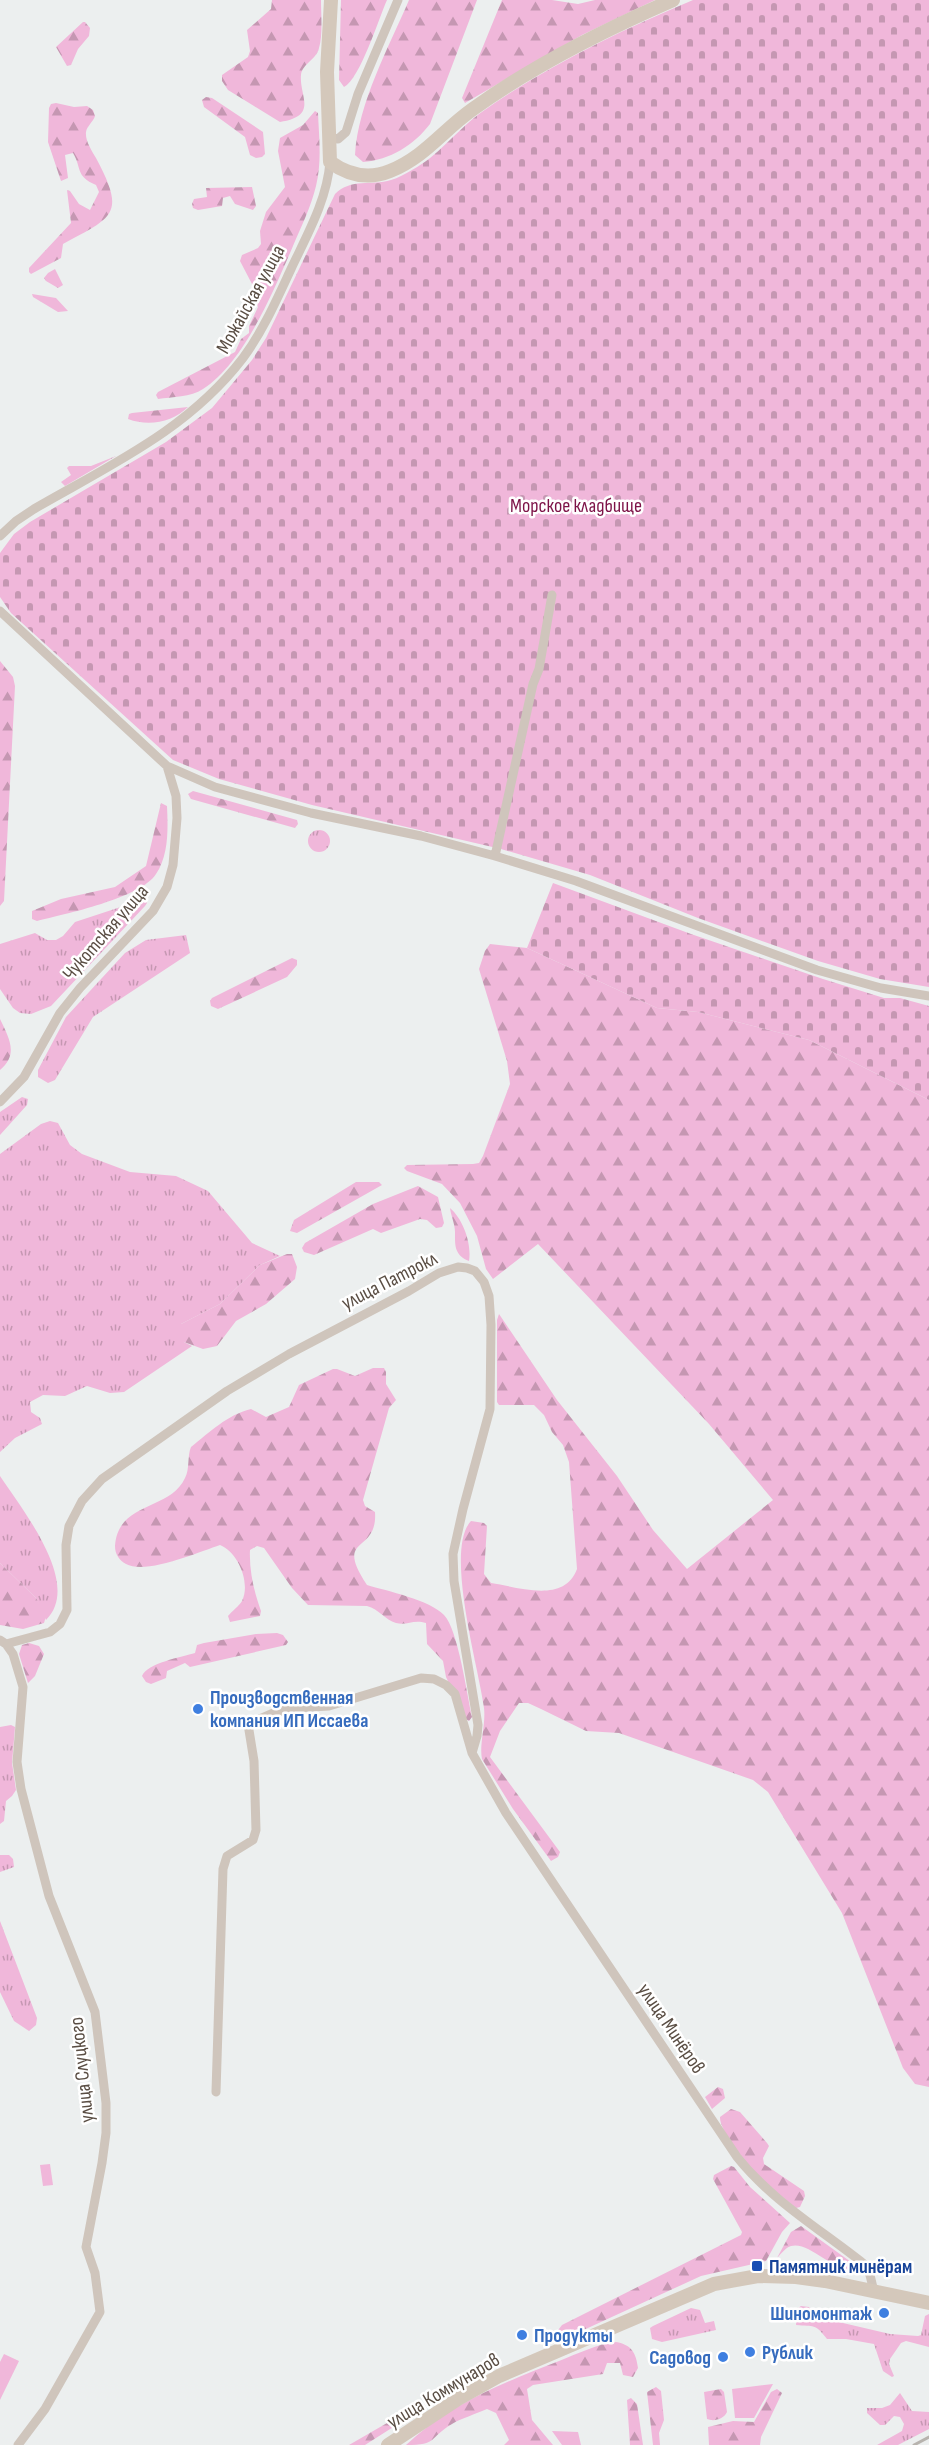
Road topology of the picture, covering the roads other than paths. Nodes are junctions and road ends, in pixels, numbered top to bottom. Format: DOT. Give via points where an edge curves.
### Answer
graph roads {
  1 [pos="331,0"];
  2 [pos="398,0"];
  3 [pos="673,0"];
  4 [pos="328,138"];
  5 [pos="330,162"];
  6 [pos="0,536"];
  7 [pos="552,595"];
  8 [pos="0,611"];
  9 [pos="167,766"];
  10 [pos="495,856"];
  11 [pos="929,996"];
  12 [pos="0,1102"];
  13 [pos="3,1642"];
  14 [pos="472,1753"];
  15 [pos="216,2092"];
  16 [pos="874,2292"];
  17 [pos="929,2303"];
  18 [pos="18,2445"];
  19 [pos="388,2445"];
  1 -- 4 [label="main road, Можайская улица"];
  2 -- 4 [label="street" via="346,132 338,139"];
  3 -- 5 [label="main road" via="549,62 472,109 432,146 388,172 351,175"];
  4 -- 5 [label="main road, Можайская улица"];
  5 -- 6 [label="street, Можайская улица" via="318,212 286,280 244,356 221,384 191,413 160,435 34,509"];
  7 -- 10 [label="street"];
  8 -- 9 [label="street"];
  9 -- 10 [label="street" via="215,787"];
  9 -- 12 [label="street, Чукотская улица" via="176,796 177,818 167,887 153,911 60,1013 24,1077"];
  10 -- 11 [label="street" via="584,884 817,970 880,988"];
  13 -- 14 [label="street, улица Патрокл" via="38,1637 60,1624 67,1610 69,1526 81,1501 102,1479 228,1391 289,1354 439,1273 467,1268 484,1282 489,1296 491,1337 490,1409 453,1554 478,1725"];
  13 -- 18 [label="street, улица Слуцкого" via="13,1654 23,1687 17,1762 21,1789 49,1896 94,2012 106,2103 102,2163 86,2247 95,2273 100,2312 45,2409"];
  14 -- 15 [label="street, улица Минёров" via="455,1694 434,1679 421,1678 329,1706 273,1713 248,1724 254,1761 256,1830 252,1840 227,1856 223,1869"];
  14 -- 16 [label="street, улица Минёров" via="506,1813 737,2157 755,2180 784,2205 864,2264"];
  16 -- 17 [label="main road, улица Коммунаров"];
  16 -- 19 [label="main road, улица Коммунаров" via="776,2276 714,2284 500,2376"];
}
